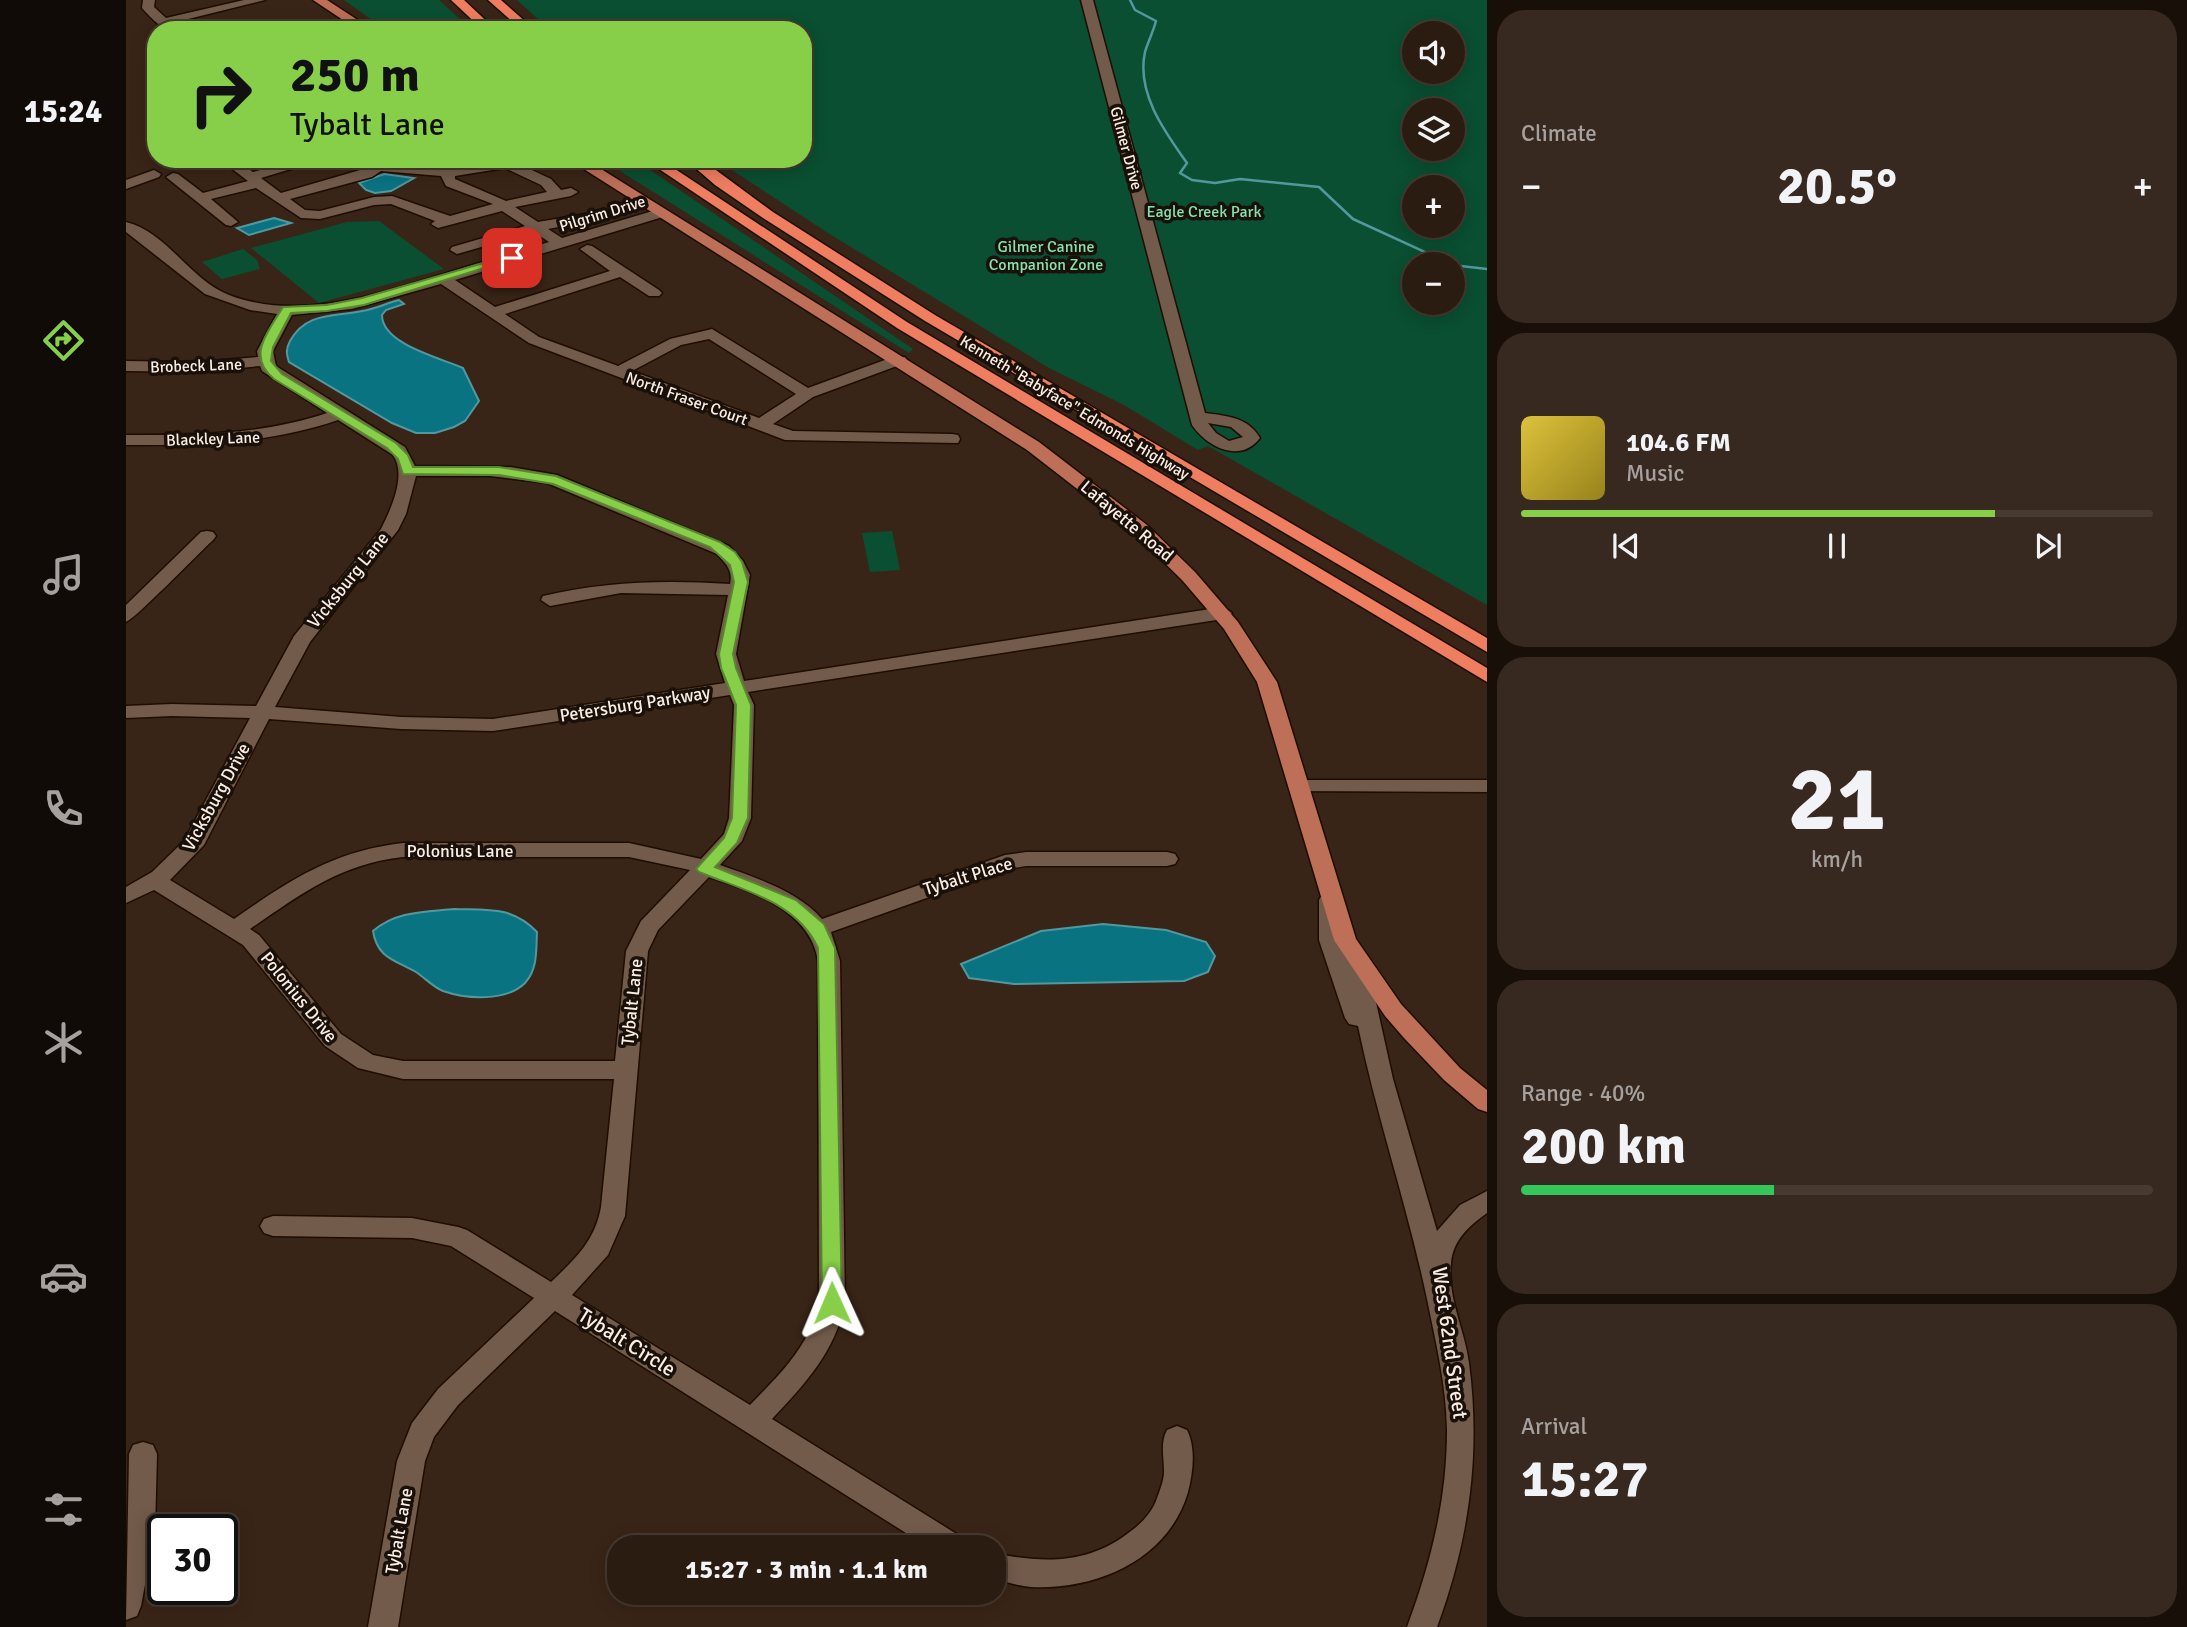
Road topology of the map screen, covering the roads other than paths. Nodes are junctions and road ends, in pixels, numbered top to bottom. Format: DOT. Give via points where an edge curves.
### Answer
graph roads {
  1 [pos="149,0"];
  2 [pos="259,0"];
  3 [pos="319,0"];
  4 [pos="457,0"];
  5 [pos="494,0"];
  6 [pos="1087,0"];
  7 [pos="162,21"];
  8 [pos="186,21"];
  9 [pos="353,21"];
  10 [pos="480,21"];
  11 [pos="518,21"];
  12 [pos="238,168"];
  13 [pos="287,168"];
  14 [pos="376,168"];
  15 [pos="385,168"];
  16 [pos="401,168"];
  17 [pos="467,168"];
  18 [pos="516,168"];
  19 [pos="589,168"];
  20 [pos="665,168"];
  21 [pos="703,168"];
  22 [pos="398,170"];
  23 [pos="448,173"];
  24 [pos="154,174"];
  25 [pos="173,177"];
  26 [pos="254,180"];
  27 [pos="126,186"];
  28 [pos="200,198"];
  29 [pos="278,198"];
  30 [pos="503,205"];
  31 [pos="661,213"];
  32 [pos="585,218"];
  33 [pos="449,220"];
  34 [pos="231,222"];
  35 [pos="126,226"];
  36 [pos="426,227"];
  37 [pos="535,227"];
  38 [pos="146,239"];
  39 [pos="126,244"];
  40 [pos="561,244"];
  41 [pos="587,249"];
  42 [pos="457,250"];
  43 [pos="621,272"];
  44 [pos="443,279"];
  45 [pos="653,293"];
  46 [pos="287,310"];
  47 [pos="492,313"];
  48 [pos="899,360"];
  49 [pos="265,361"];
  50 [pos="126,366"];
  51 [pos="619,372"];
  52 [pos="807,394"];
  53 [pos="339,414"];
  54 [pos="1199,417"];
  55 [pos="760,425"];
  56 [pos="952,439"];
  57 [pos="126,440"];
  58 [pos="408,471"];
  59 [pos="206,536"];
  60 [pos="1284,556"];
  61 [pos="739,590"];
  62 [pos="550,600"];
  63 [pos="1223,613"];
  64 [pos="126,616"];
  65 [pos="1487,646"];
  66 [pos="1487,676"];
  67 [pos="737,688"];
  68 [pos="1487,693"];
  69 [pos="126,712"];
  70 [pos="262,713"];
  71 [pos="1298,786"];
  72 [pos="1487,786"];
  73 [pos="1167,859"];
  74 [pos="704,869"];
  75 [pos="155,881"];
  76 [pos="1329,891"];
  77 [pos="126,896"];
  78 [pos="818,928"];
  79 [pos="234,930"];
  80 [pos="1345,940"];
  81 [pos="626,1070"];
  82 [pos="1381,1079"];
  83 [pos="1487,1103"];
  84 [pos="1487,1201"];
  85 [pos="273,1226"];
  86 [pos="1437,1281"];
  87 [pos="554,1296"];
  88 [pos="753,1421"];
  89 [pos="1177,1438"];
  90 [pos="143,1454"];
  91 [pos="934,1535"];
  92 [pos="1006,1569"];
  93 [pos="126,1606"];
  94 [pos="383,1627"];
  95 [pos="1422,1627"];
  1 -- 7 [label="street" via="148,9"];
  2 -- 8 [label="street"];
  3 -- 9 [label="main road"];
  4 -- 10 [label="highway"];
  5 -- 11 [label="highway"];
  6 -- 54 [label="street, Gilmer Drive"];
  12 -- 26 [label="street"];
  13 -- 26 [label="street"];
  14 -- 29 [label="street"];
  15 -- 22 [label="street"];
  16 -- 22 [label="street"];
  17 -- 23 [label="street"];
  18 -- 30 [label="street" via="564,193"];
  19 -- 31 [label="main road, Lafayette Road"];
  20 -- 60 [label="highway, Kenneth \"Babyface\" Edmonds Highway" via="902,325"];
  21 -- 65 [label="highway, Kenneth \"Babyface\" Edmonds Highway" via="930,318"];
  22 -- 23 [label="street"];
  23 -- 30 [label="street" via="451,183"];
  24 -- 27 [label="street"];
  25 -- 28 [label="street"];
  26 -- 28 [label="street"];
  26 -- 29 [label="street"];
  28 -- 34 [label="street"];
  29 -- 33 [label="street" via="308,216 392,200"];
  30 -- 33 [label="street"];
  30 -- 37 [label="street"];
  31 -- 40 [label="street, Pilgrim Drive"];
  31 -- 48 [label="main road, Lafayette Road"];
  32 -- 37 [label="street"];
  33 -- 36 [label="street"];
  35 -- 38 [label="street, Pilgrim Drive"];
  37 -- 40 [label="street"];
  37 -- 42 [label="street"];
  38 -- 39 [label="street"];
  38 -- 46 [label="street, Pilgrim Drive" via="216,295"];
  40 -- 44 [label="street, Pilgrim Drive"];
  41 -- 43 [label="street"];
  43 -- 45 [label="street"];
  43 -- 47 [label="street"];
  44 -- 46 [label="street, Pilgrim Drive" via="347,305"];
  44 -- 47 [label="street, North Fraser Court"];
  46 -- 49 [label="street" via="267,347"];
  47 -- 51 [label="street, North Fraser Court" via="534,340"];
  48 -- 52 [label="street"];
  48 -- 63 [label="main road, Lafayette Road" via="1035,449 1145,531"];
  49 -- 50 [label="street, Brobeck Lane" via="198,367"];
  49 -- 53 [label="street" via="272,372"];
  51 -- 52 [label="street" via="667,345 710,334"];
  51 -- 55 [label="street, North Fraser Court"];
  52 -- 55 [label="street"];
  53 -- 57 [label="street, Blackley Lane" via="254,438"];
  53 -- 58 [label="street" via="399,452"];
  55 -- 56 [label="street, North Fraser Court" via="803,438"];
  58 -- 61 [label="street, Tybalt Lane" via="499,471 561,482 719,547 737,565"];
  58 -- 70 [label="street, Vicksburg Lane" via="389,530 307,632"];
  59 -- 64 [label="street"];
  60 -- 66 [label="highway, Kenneth \"Babyface\" Edmonds Highway"];
  60 -- 68 [label="highway"];
  61 -- 62 [label="street" via="626,586"];
  61 -- 67 [label="street, Tybalt Lane" via="726,654"];
  63 -- 67 [label="street, Petersburg Parkway"];
  63 -- 71 [label="main road, Lafayette Road" via="1267,682"];
  67 -- 70 [label="street, Petersburg Parkway" via="493,726"];
  67 -- 74 [label="street, Tybalt Lane" via="744,710 740,818 731,840"];
  69 -- 70 [label="street, Petersburg Parkway" via="186,707"];
  70 -- 75 [label="street, Vicksburg Drive" via="193,845"];
  71 -- 72 [label="street"];
  71 -- 76 [label="main road, Lafayette Road"];
  73 -- 78 [label="street, Tybalt Place" via="1004,862"];
  74 -- 78 [label="street, Polonius Lane" via="790,904"];
  74 -- 79 [label="street, Polonius Lane" via="668,856 629,850 387,851 327,867"];
  74 -- 81 [label="street, Tybalt Lane" via="649,926 638,946"];
  75 -- 77 [label="street, Vicksburg Drive"];
  75 -- 79 [label="street, Polonius Drive"];
  76 -- 80 [label="main road, Lafayette Road"];
  76 -- 82 [label="street" via="1330,940"];
  78 -- 88 [label="street" via="829,961 830,1312 814,1353"];
  79 -- 81 [label="street, Polonius Drive" via="259,948 332,1040 366,1062 403,1070"];
  80 -- 82 [label="street" via="1358,971"];
  80 -- 83 [label="main road, Lafayette Road" via="1405,1025"];
  81 -- 87 [label="street, Tybalt Lane" via="610,1227 593,1257"];
  82 -- 86 [label="street"];
  84 -- 86 [label="street, West 62nd Street" via="1469,1212 1445,1239"];
  85 -- 87 [label="street, Tybalt Circle" via="404,1227 443,1233 477,1248"];
  86 -- 95 [label="street, West 62nd Street" via="1455,1356 1461,1460 1450,1544"];
  87 -- 88 [label="street, Tybalt Circle"];
  87 -- 94 [label="street, Tybalt Lane" via="448,1397 422,1431 411,1461"];
  88 -- 91 [label="street, Tybalt Circle"];
  89 -- 92 [label="street" via="1179,1479 1171,1503 1158,1525 1133,1549 1100,1566 1051,1575"];
  90 -- 93 [label="street" via="140,1539"];
}
